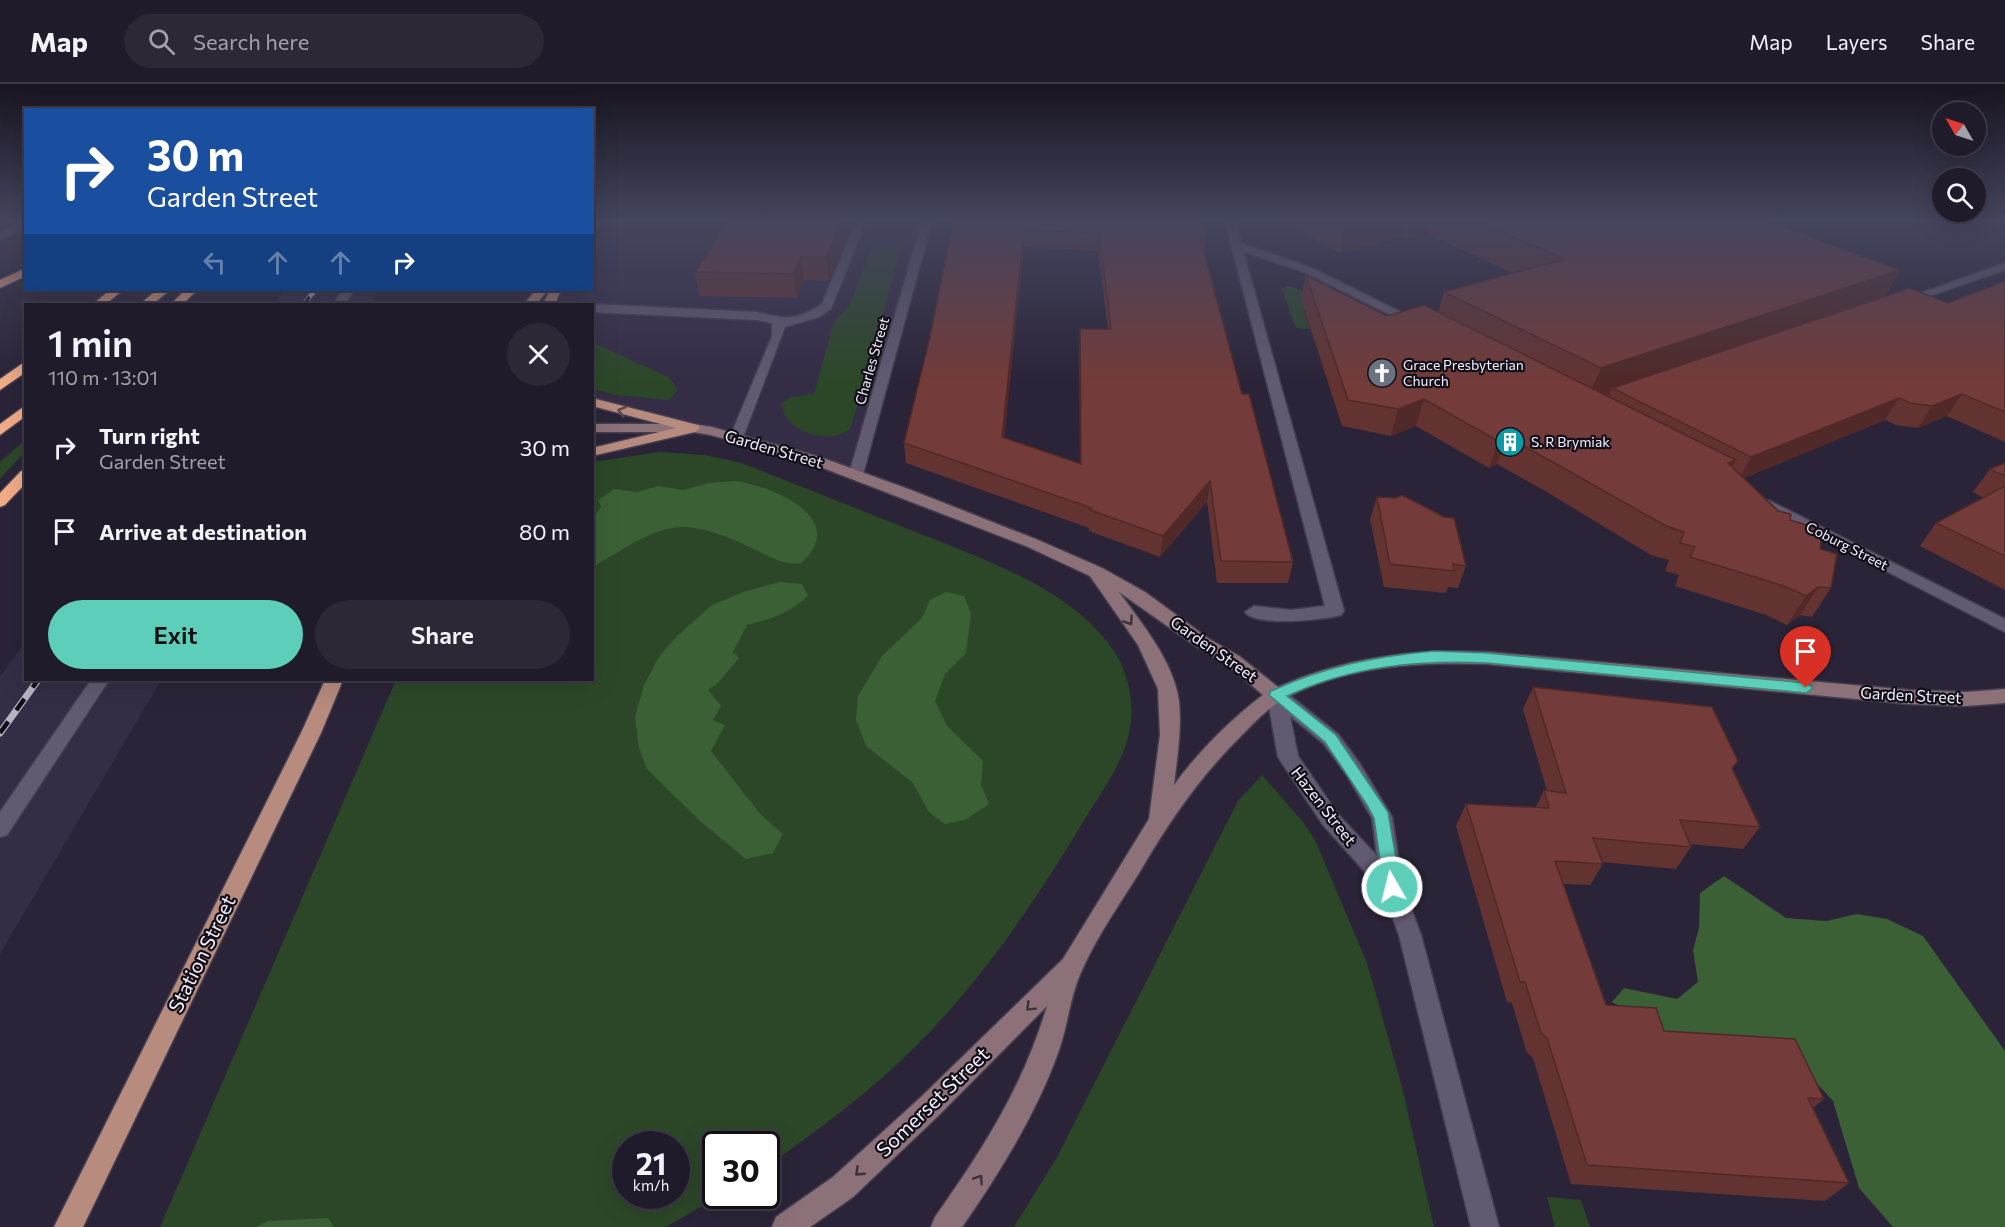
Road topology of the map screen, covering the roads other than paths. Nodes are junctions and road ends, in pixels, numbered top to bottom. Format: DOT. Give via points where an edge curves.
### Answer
graph roads {
  1 [pos="20,274"];
  2 [pos="840,274"];
  3 [pos="912,274"];
  4 [pos="1245,274"];
  5 [pos="1317,274"];
  6 [pos="1981,274"];
  7 [pos="0,285"];
  8 [pos="116,291"];
  9 [pos="163,291"];
  10 [pos="190,291"];
  11 [pos="541,291"];
  12 [pos="100,303"];
  13 [pos="147,303"];
  14 [pos="178,303"];
  15 [pos="531,303"];
  16 [pos="1890,306"];
  17 [pos="594,308"];
  18 [pos="780,325"];
  19 [pos="1431,331"];
  20 [pos="24,367"];
  21 [pos="0,386"];
  22 [pos="594,403"];
  23 [pos="24,411"];
  24 [pos="594,428"];
  25 [pos="693,429"];
  26 [pos="0,431"];
  27 [pos="737,437"];
  28 [pos="594,452"];
  29 [pos="856,474"];
  30 [pos="24,476"];
  31 [pos="1754,498"];
  32 [pos="0,502"];
  33 [pos="1096,572"];
  34 [pos="1254,612"];
  35 [pos="2005,627"];
  36 [pos="99,681"];
  37 [pos="334,681"];
  38 [pos="345,681"];
  39 [pos="1276,695"];
  40 [pos="2005,696"];
  41 [pos="311,733"];
  42 [pos="1159,820"];
  43 [pos="0,829"];
  44 [pos="1392,887"];
  45 [pos="1071,966"];
  46 [pos="68,1227"];
  47 [pos="786,1227"];
  48 [pos="945,1227"];
  49 [pos="1485,1227"];
  1 -- 7 [label="highway"];
  2 -- 18 [label="street" via="827,306"];
  3 -- 29 [label="street, Charles Street"];
  4 -- 34 [label="street" via="1335,611 1292,616"];
  5 -- 19 [label="street"];
  6 -- 16 [label="street"];
  8 -- 12 [label="highway"];
  9 -- 13 [label="highway"];
  10 -- 14 [label="highway"];
  11 -- 15 [label="main road"];
  17 -- 18 [label="street" via="757,316 772,318"];
  18 -- 27 [label="street"];
  20 -- 21 [label="highway"];
  25 -- 22 [label="main road, one-way"];
  23 -- 26 [label="highway"];
  24 -- 25 [label="main road, Garden Street"];
  25 -- 27 [label="main road, Garden Street"];
  25 -- 28 [label="main road"];
  27 -- 29 [label="main road, Garden Street"];
  29 -- 33 [label="main road, Garden Street"];
  30 -- 32 [label="highway"];
  31 -- 35 [label="street, Coburg Street"];
  33 -- 39 [label="main road, Garden Street" via="1139,596 1233,660"];
  33 -- 42 [label="main road, one-way" via="1157,665 1167,691 1169,725"];
  36 -- 43 [label="street"];
  37 -- 41 [label="main road, Station Street"];
  38 -- 41 [label="main road"];
  39 -- 40 [label="main road, Garden Street" via="1344,669 1434,656 1909,698"];
  39 -- 42 [label="main road, Somerset Street" via="1215,749"];
  39 -- 44 [label="street, Hazen Street" via="1288,758 1330,819"];
  39 -- 44 [label="street, Hazen Street" via="1330,738 1371,798 1382,817"];
  41 -- 46 [label="main road, Station Street"];
  42 -- 45 [label="main road, Somerset Street"];
  44 -- 49 [label="street, Hazen Street" via="1410,935"];
  45 -- 47 [label="main road, Somerset Street, one-way" via="851,1179"];
  48 -- 45 [label="main road, Somerset Street, one-way" via="994,1157 1046,1052"];
}
